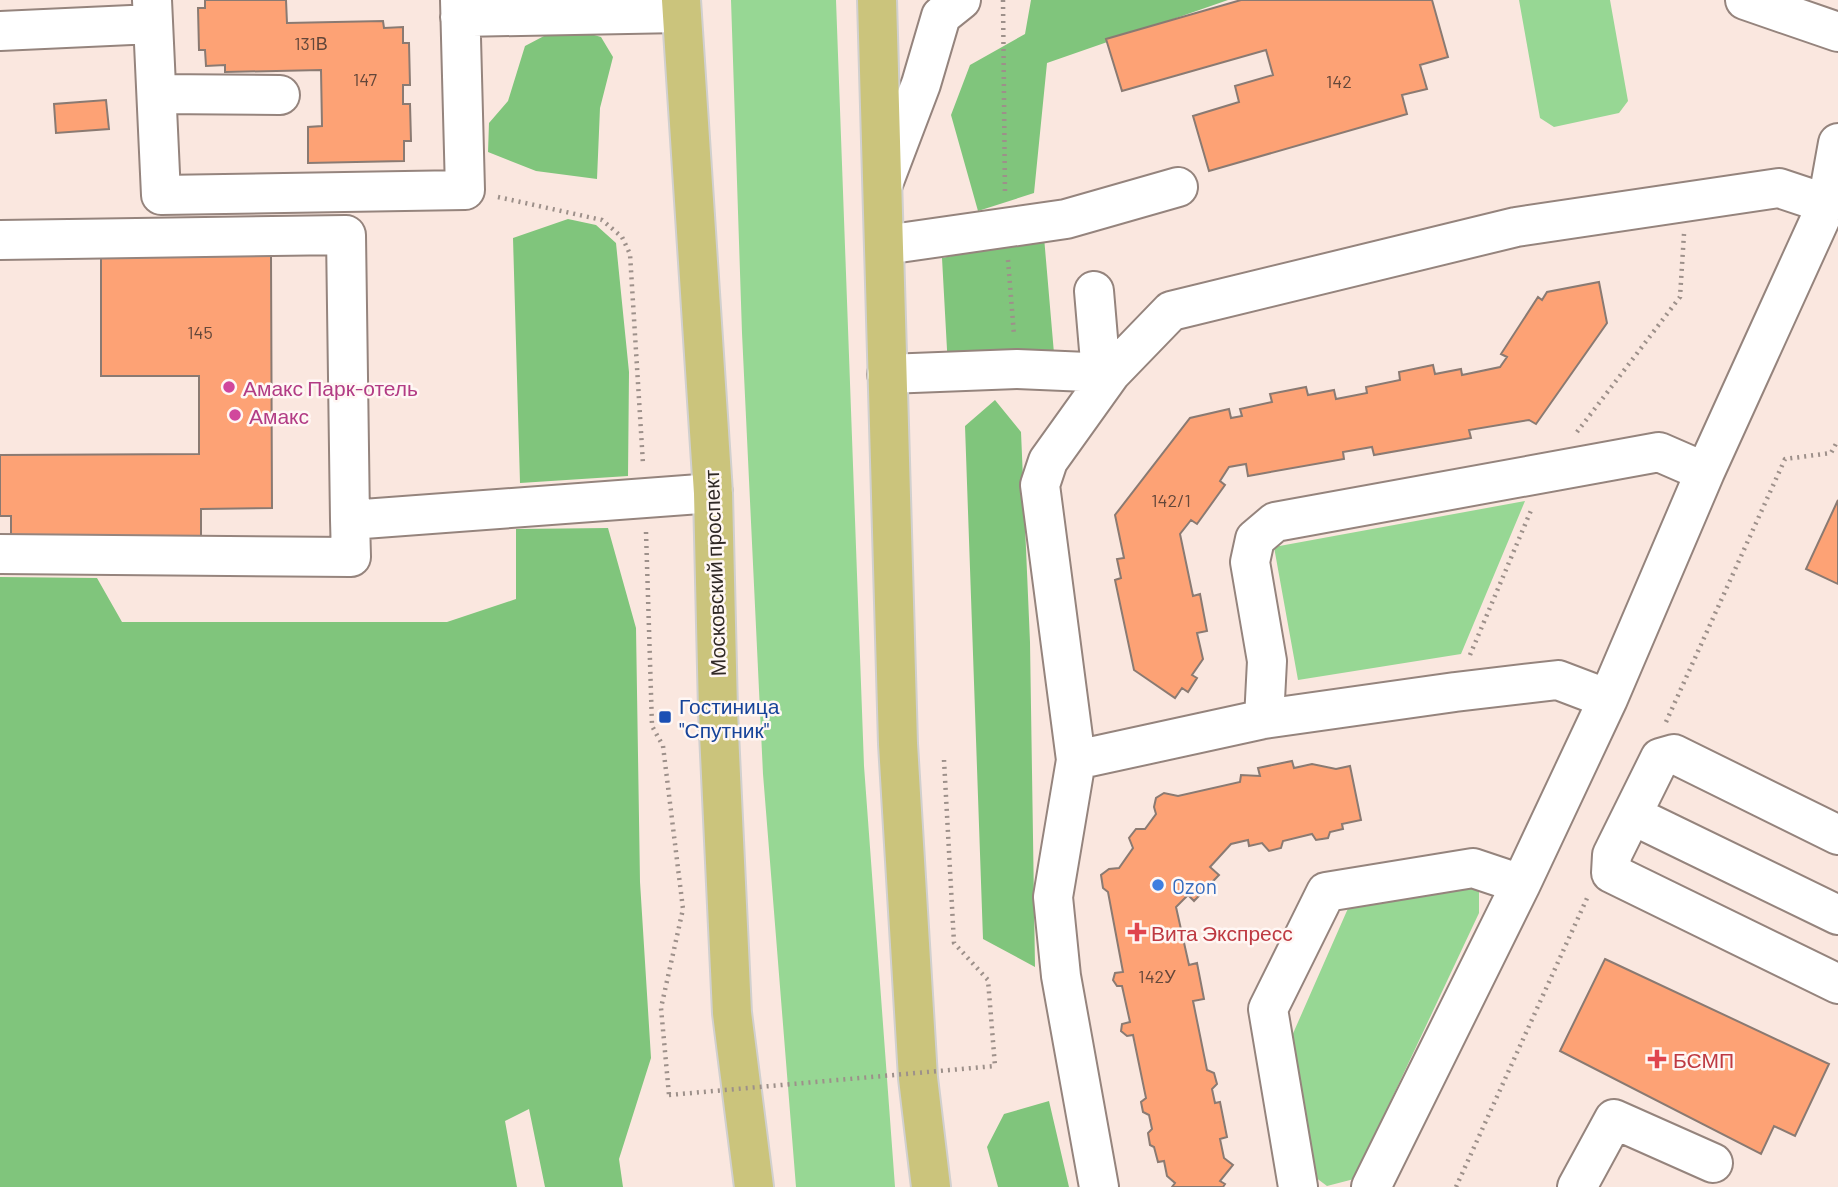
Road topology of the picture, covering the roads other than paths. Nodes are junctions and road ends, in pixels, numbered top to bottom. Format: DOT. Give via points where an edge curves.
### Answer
graph roads {
  1 [pos="877,0"];
  2 [pos="961,0"];
  3 [pos="1745,0"];
  4 [pos="681,7"];
  5 [pos="460,8"];
  6 [pos="153,12"];
  7 [pos="0,31"];
  8 [pos="1838,33"];
  9 [pos="157,94"];
  10 [pos="281,95"];
  11 [pos="1838,143"];
  12 [pos="883,184"];
  13 [pos="1178,187"];
  14 [pos="1827,205"];
  15 [pos="0,240"];
  16 [pos="885,245"];
  17 [pos="1094,291"];
  18 [pos="1111,373"];
  19 [pos="887,374"];
  20 [pos="1705,472"];
  21 [pos="713,493"];
  22 [pos="350,520"];
  23 [pos="0,554"];
  24 [pos="1608,699"];
  25 [pos="1264,719"];
  26 [pos="1076,760"];
  27 [pos="1632,815"];
  28 [pos="1838,835"];
  29 [pos="1521,884"];
  30 [pos="1838,915"];
  31 [pos="1838,984"];
  32 [pos="1713,1163"];
  33 [pos="754,1187"];
  34 [pos="931,1187"];
  35 [pos="1098,1187"];
  36 [pos="1298,1187"];
  37 [pos="1371,1187"];
  38 [pos="1577,1187"];
  1 -- 12 [label="main road"];
  2 -- 12 [label="lane" via="941,16"];
  3 -- 8 [label="lane"];
  4 -- 5 [label="lane"];
  4 -- 21 [label="main road, Московский проспект"];
  5 -- 9 [label="lane" via="465,190 161,195"];
  6 -- 7 [label="lane"];
  6 -- 9 [label="lane"];
  9 -- 10 [label="lane"];
  11 -- 14 [label="lane"];
  12 -- 16 [label="main road"];
  13 -- 16 [label="lane" via="1066,219"];
  14 -- 18 [label="lane" via="1779,188 1516,227 1171,311"];
  14 -- 20 [label="lane"];
  15 -- 22 [label="lane" via="346,235"];
  16 -- 19 [label="main road"];
  17 -- 18 [label="lane" via="1099,351"];
  18 -- 19 [label="lane" via="1017,369"];
  18 -- 26 [label="lane" via="1048,461 1040,485"];
  19 -- 34 [label="main road" via="899,758 918,1078"];
  20 -- 24 [label="lane"];
  20 -- 25 [label="lane" via="1659,452 1275,522 1255,538 1250,562 1267,661"];
  21 -- 22 [label="lane"];
  21 -- 33 [label="main road, Московский проспект" via="732,1013"];
  22 -- 23 [label="lane" via="351,557"];
  24 -- 25 [label="lane" via="1558,680"];
  24 -- 29 [label="lane"];
  25 -- 26 [label="lane"];
  26 -- 35 [label="lane" via="1053,898 1060,976"];
  27 -- 28 [label="lane" via="1660,758 1674,754"];
  27 -- 30 [label="lane"];
  27 -- 31 [label="lane" via="1612,855 1611,873"];
  29 -- 36 [label="lane" via="1473,868 1325,891 1268,1009"];
  29 -- 37 [label="lane"];
  32 -- 38 [label="lane" via="1614,1119"];
}
